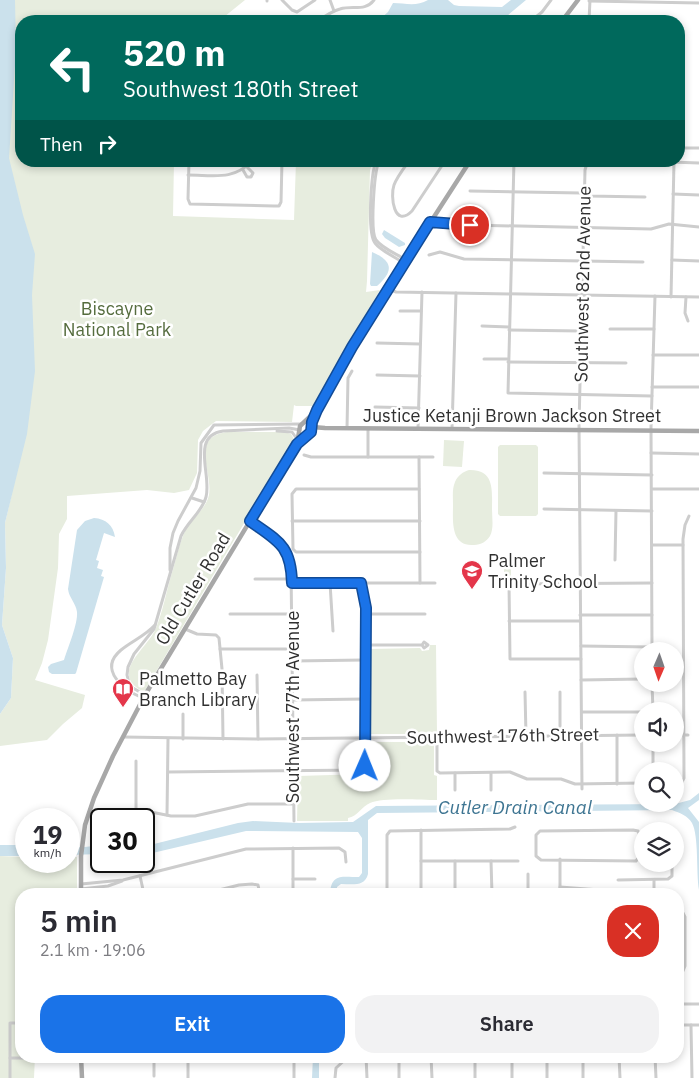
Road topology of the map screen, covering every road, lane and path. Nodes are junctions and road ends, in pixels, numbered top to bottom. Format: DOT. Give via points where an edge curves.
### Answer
graph roads {
  1 [pos="282,0"];
  2 [pos="315,0"];
  3 [pos="330,0"];
  4 [pos="374,0"];
  5 [pos="551,0"];
  6 [pos="578,0"];
  7 [pos="604,0"];
  8 [pos="590,1"];
  9 [pos="598,1"];
  10 [pos="699,3"];
  11 [pos="334,11"];
  12 [pos="328,15"];
  13 [pos="539,15"];
  14 [pos="567,15"];
  15 [pos="589,15"];
  16 [pos="685,148"];
  17 [pos="699,148"];
  18 [pos="685,162"];
  19 [pos="699,163"];
  20 [pos="189,167"];
  21 [pos="246,167"];
  22 [pos="282,167"];
  23 [pos="375,167"];
  24 [pos="405,167"];
  25 [pos="441,167"];
  26 [pos="466,167"];
  27 [pos="514,167"];
  28 [pos="586,167"];
  29 [pos="674,167"];
  30 [pos="188,175"];
  31 [pos="470,191"];
  32 [pos="513,192"];
  33 [pos="585,194"];
  34 [pos="673,194"];
  35 [pos="699,195"];
  36 [pos="645,197"];
  37 [pos="430,222"];
  38 [pos="673,224"];
  39 [pos="511,226"];
  40 [pos="699,227"];
  41 [pos="584,228"];
  42 [pos="429,255"];
  43 [pos="511,260"];
  44 [pos="672,260"];
  45 [pos="405,261"];
  46 [pos="583,261"];
  47 [pos="699,261"];
  48 [pos="643,262"];
  49 [pos="387,289"];
  50 [pos="422,292"];
  51 [pos="456,293"];
  52 [pos="510,294"];
  53 [pos="582,295"];
  54 [pos="655,296"];
  55 [pos="671,297"];
  56 [pos="686,297"];
  57 [pos="699,297"];
  58 [pos="400,311"];
  59 [pos="421,312"];
  60 [pos="688,321"];
  61 [pos="482,326"];
  62 [pos="509,328"];
  63 [pos="610,329"];
  64 [pos="654,329"];
  65 [pos="582,331"];
  66 [pos="377,343"];
  67 [pos="420,344"];
  68 [pos="653,355"];
  69 [pos="699,355"];
  70 [pos="484,359"];
  71 [pos="508,361"];
  72 [pos="581,363"];
  73 [pos="626,363"];
  74 [pos="352,371"];
  75 [pos="377,375"];
  76 [pos="420,376"];
  77 [pos="652,387"];
  78 [pos="699,387"];
  79 [pos="580,395"];
  80 [pos="652,396"];
  81 [pos="375,407"];
  82 [pos="419,408"];
  83 [pos="317,410"];
  84 [pos="315,417"];
  85 [pos="303,423"];
  86 [pos="311,426"];
  87 [pos="326,428"];
  88 [pos="347,428"];
  89 [pos="211,429"];
  90 [pos="368,429"];
  91 [pos="418,429"];
  92 [pos="264,430"];
  93 [pos="300,430"];
  94 [pos="452,430"];
  95 [pos="579,430"];
  96 [pos="652,431"];
  97 [pos="699,431"];
  98 [pos="215,433"];
  99 [pos="309,433"];
  100 [pos="204,442"];
  101 [pos="297,443"];
  102 [pos="652,453"];
  103 [pos="699,454"];
  104 [pos="304,455"];
  105 [pos="368,457"];
  106 [pos="419,457"];
  107 [pos="433,457"];
  108 [pos="203,463"];
  109 [pos="200,473"];
  110 [pos="206,473"];
  111 [pos="544,473"];
  112 [pos="579,474"];
  113 [pos="652,475"];
  114 [pos="419,489"];
  115 [pos="652,489"];
  116 [pos="699,489"];
  117 [pos="192,498"];
  118 [pos="204,502"];
  119 [pos="544,509"];
  120 [pos="580,510"];
  121 [pos="616,511"];
  122 [pos="652,511"];
  123 [pos="689,516"];
  124 [pos="250,521"];
  125 [pos="292,521"];
  126 [pos="420,521"];
  127 [pos="652,545"];
  128 [pos="683,545"];
  129 [pos="420,552"];
  130 [pos="172,560"];
  131 [pos="615,560"];
  132 [pos="255,579"];
  133 [pos="292,581"];
  134 [pos="330,583"];
  135 [pos="361,583"];
  136 [pos="420,583"];
  137 [pos="435,583"];
  138 [pos="580,583"];
  139 [pos="652,583"];
  140 [pos="230,614"];
  141 [pos="292,614"];
  142 [pos="366,614"];
  143 [pos="425,614"];
  144 [pos="580,615"];
  145 [pos="652,615"];
  146 [pos="509,621"];
  147 [pos="580,621"];
  148 [pos="185,629"];
  149 [pos="333,631"];
  150 [pos="146,637"];
  151 [pos="652,642"];
  152 [pos="683,642"];
  153 [pos="366,645"];
  154 [pos="422,645"];
  155 [pos="580,646"];
  156 [pos="634,648"];
  157 [pos="220,649"];
  158 [pos="292,650"];
  159 [pos="581,659"];
  160 [pos="364,660"];
  161 [pos="292,661"];
  162 [pos="257,675"];
  163 [pos="581,680"];
  164 [pos="634,680"];
  165 [pos="129,682"];
  166 [pos="126,688"];
  167 [pos="132,690"];
  168 [pos="526,692"];
  169 [pos="560,692"];
  170 [pos="144,697"];
  171 [pos="365,699"];
  172 [pos="292,700"];
  173 [pos="582,712"];
  174 [pos="634,712"];
  175 [pos="183,714"];
  176 [pos="617,735"];
  177 [pos="634,735"];
  178 [pos="684,735"];
  179 [pos="688,735"];
  180 [pos="526,736"];
  181 [pos="560,736"];
  182 [pos="582,736"];
  183 [pos="123,737"];
  184 [pos="438,737"];
  185 [pos="168,738"];
  186 [pos="293,738"];
  187 [pos="365,738"];
  188 [pos="183,739"];
  189 [pos="223,739"];
  190 [pos="258,739"];
  191 [pos="136,761"];
  192 [pos="168,772"];
  193 [pos="293,772"];
  194 [pos="455,773"];
  195 [pos="491,773"];
  196 [pos="582,784"];
  197 [pos="617,784"];
  198 [pos="634,784"];
  199 [pos="582,788"];
  200 [pos="455,790"];
  201 [pos="491,790"];
  202 [pos="294,804"];
  203 [pos="136,808"];
  204 [pos="89,812"];
  205 [pos="155,813"];
  206 [pos="167,815"];
  207 [pos="294,821"];
  208 [pos="515,827"];
  209 [pos="420,830"];
  210 [pos="293,848"];
  211 [pos="560,860"];
  212 [pos="421,861"];
  213 [pos="456,861"];
  214 [pos="491,861"];
  215 [pos="518,861"];
  216 [pos="346,862"];
  217 [pos="671,872"];
  218 [pos="528,874"];
  219 [pos="140,876"];
  220 [pos="293,879"];
  221 [pos="315,879"];
  222 [pos="618,880"];
  223 [pos="654,880"];
  224 [pos="560,887"];
  225 [pos="81,888"];
  226 [pos="90,888"];
  227 [pos="143,888"];
  228 [pos="227,888"];
  229 [pos="260,888"];
  230 [pos="293,888"];
  231 [pos="387,888"];
  232 [pos="420,888"];
  233 [pos="456,888"];
  234 [pos="492,888"];
  235 [pos="528,888"];
  236 [pos="580,888"];
  237 [pos="654,888"];
  238 [pos="684,914"];
  239 [pos="684,968"];
  240 [pos="684,1004"];
  241 [pos="699,1004"];
  242 [pos="15,1023"];
  243 [pos="684,1025"];
  244 [pos="691,1025"];
  245 [pos="699,1025"];
  246 [pos="10,1058"];
  247 [pos="15,1058"];
  248 [pos="81,1063"];
  249 [pos="154,1063"];
  250 [pos="188,1063"];
  251 [pos="294,1063"];
  252 [pos="342,1063"];
  253 [pos="366,1063"];
  254 [pos="399,1063"];
  255 [pos="431,1063"];
  256 [pos="475,1063"];
  257 [pos="512,1063"];
  258 [pos="547,1063"];
  259 [pos="583,1063"];
  260 [pos="619,1063"];
  261 [pos="655,1063"];
  262 [pos="154,1076"];
  263 [pos="10,1078"];
  264 [pos="82,1078"];
  265 [pos="188,1078"];
  266 [pos="294,1078"];
  267 [pos="335,1078"];
  268 [pos="366,1078"];
  269 [pos="399,1078"];
  270 [pos="432,1078"];
  271 [pos="475,1078"];
  272 [pos="512,1078"];
  273 [pos="547,1078"];
  274 [pos="583,1078"];
  275 [pos="620,1078"];
  276 [pos="656,1078"];
  277 [pos="692,1078"];
  1 -- 2 [label="street" via="295,12"];
  3 -- 11 [label="street"];
  4 -- 11 [label="street" via="362,8"];
  5 -- 13 [label="street"];
  6 -- 14 [label="main road"];
  7 -- 9 [label="street"];
  7 -- 10 [label="street"];
  8 -- 9 [label="street"];
  8 -- 15 [label="street"];
  11 -- 12 [label="street"];
  16 -- 17 [label="street"];
  18 -- 19 [label="street"];
  20 -- 30 [label="street"];
  21 -- 30 [label="street" via="227,176"];
  22 -- 30 [label="street" via="281,201 280,205 274,206 189,203"];
  23 -- 45 [label="street" via="372,175 372,235 377,245"];
  24 -- 25 [label="street" via="394,185 394,209 405,216 410,214"];
  26 -- 37 [label="main road"];
  27 -- 32 [label="street"];
  28 -- 33 [label="street, Southwest 82nd Avenue"];
  29 -- 34 [label="street"];
  31 -- 32 [label="street"];
  32 -- 33 [label="street"];
  32 -- 39 [label="street"];
  33 -- 36 [label="street"];
  33 -- 41 [label="street, Southwest 82nd Avenue"];
  34 -- 35 [label="street"];
  34 -- 38 [label="street"];
  37 -- 39 [label="street"];
  37 -- 45 [label="main road"];
  38 -- 40 [label="street"];
  38 -- 41 [label="street" via="653,229"];
  38 -- 44 [label="street"];
  39 -- 41 [label="street"];
  39 -- 43 [label="street"];
  41 -- 46 [label="street, Southwest 82nd Avenue"];
  42 -- 43 [label="street" via="440,252 461,259"];
  43 -- 46 [label="street"];
  43 -- 52 [label="street"];
  44 -- 47 [label="street"];
  44 -- 55 [label="street"];
  45 -- 49 [label="main road"];
  46 -- 48 [label="street"];
  46 -- 53 [label="street, Southwest 82nd Avenue"];
  49 -- 50 [label="street"];
  49 -- 83 [label="main road"];
  50 -- 51 [label="street"];
  50 -- 59 [label="street"];
  51 -- 52 [label="street"];
  51 -- 94 [label="street"];
  52 -- 53 [label="street"];
  52 -- 62 [label="street"];
  53 -- 54 [label="street"];
  53 -- 65 [label="street, Southwest 82nd Avenue"];
  54 -- 55 [label="street"];
  54 -- 64 [label="street"];
  55 -- 56 [label="street"];
  56 -- 57 [label="street"];
  56 -- 60 [label="street"];
  58 -- 59 [label="street"];
  59 -- 67 [label="street"];
  61 -- 62 [label="street"];
  62 -- 65 [label="street"];
  62 -- 71 [label="street"];
  63 -- 64 [label="street"];
  64 -- 68 [label="street"];
  65 -- 72 [label="street, Southwest 82nd Avenue"];
  66 -- 67 [label="street"];
  67 -- 76 [label="street"];
  68 -- 69 [label="street"];
  68 -- 77 [label="street"];
  70 -- 71 [label="street"];
  71 -- 72 [label="street"];
  71 -- 79 [label="street" via="508,393"];
  72 -- 73 [label="street"];
  72 -- 79 [label="street, Southwest 82nd Avenue"];
  74 -- 88 [label="street" via="348,378"];
  75 -- 76 [label="street"];
  76 -- 82 [label="street"];
  77 -- 78 [label="street"];
  77 -- 80 [label="street"];
  79 -- 80 [label="street"];
  79 -- 95 [label="street, Southwest 82nd Avenue"];
  80 -- 96 [label="street"];
  81 -- 82 [label="street"];
  82 -- 91 [label="street"];
  83 -- 84 [label="main road"];
  83 -- 85 [label="main road"];
  84 -- 86 [label="main road"];
  84 -- 87 [label="main road" via="318,424"];
  85 -- 86 [label="main road, Justice Ketanji Brown Jackson Street"];
  85 -- 89 [label="street" via="262,426 216,424"];
  85 -- 93 [label="main road, Old Cutler Road"];
  86 -- 87 [label="main road, Justice Ketanji Brown Jackson Street"];
  86 -- 99 [label="main road"];
  87 -- 88 [label="main road, Justice Ketanji Brown Jackson Street"];
  87 -- 99 [label="main road, Justice Ketanji Brown Jackson Street"];
  88 -- 90 [label="main road, Justice Ketanji Brown Jackson Street"];
  89 -- 98 [label="street"];
  89 -- 100 [label="street"];
  90 -- 91 [label="main road, Justice Ketanji Brown Jackson Street"];
  90 -- 105 [label="street"];
  91 -- 94 [label="main road, Justice Ketanji Brown Jackson Street"];
  92 -- 93 [label="street"];
  92 -- 98 [label="street"];
  92 -- 101 [label="street" via="290,431 295,434"];
  93 -- 99 [label="main road"];
  93 -- 101 [label="main road, Old Cutler Road"];
  94 -- 95 [label="main road, Justice Ketanji Brown Jackson Street"];
  95 -- 96 [label="main road, Justice Ketanji Brown Jackson Street"];
  95 -- 112 [label="street, Southwest 82nd Avenue"];
  96 -- 97 [label="main road, Justice Ketanji Brown Jackson Street"];
  96 -- 102 [label="street"];
  98 -- 100 [label="street"];
  99 -- 101 [label="main road, Old Cutler Road"];
  100 -- 108 [label="street"];
  101 -- 124 [label="main road, Old Cutler Road"];
  102 -- 103 [label="street"];
  102 -- 113 [label="street"];
  104 -- 105 [label="street"];
  105 -- 106 [label="street"];
  106 -- 107 [label="street"];
  106 -- 114 [label="street"];
  108 -- 109 [label="street"];
  108 -- 110 [label="street"];
  109 -- 110 [label="street"];
  109 -- 117 [label="street"];
  110 -- 118 [label="street" via="208,488"];
  111 -- 112 [label="street"];
  112 -- 113 [label="street"];
  112 -- 120 [label="street, Southwest 82nd Avenue"];
  113 -- 115 [label="street"];
  114 -- 125 [label="street" via="294,490"];
  114 -- 126 [label="street"];
  115 -- 116 [label="street"];
  115 -- 122 [label="street"];
  117 -- 118 [label="street"];
  117 -- 130 [label="street" via="174,530"];
  118 -- 130 [label="street" via="184,529"];
  119 -- 120 [label="street"];
  120 -- 121 [label="street"];
  120 -- 138 [label="street, Southwest 82nd Avenue"];
  121 -- 122 [label="street"];
  121 -- 131 [label="street"];
  122 -- 127 [label="street"];
  123 -- 128 [label="street"];
  124 -- 133 [label="street, Southwest 77th Avenue" via="274,537 282,547 290,565"];
  124 -- 148 [label="main road, Old Cutler Road"];
  125 -- 126 [label="street"];
  125 -- 129 [label="street" via="293,551"];
  126 -- 129 [label="street"];
  127 -- 128 [label="street"];
  127 -- 139 [label="street"];
  128 -- 152 [label="street"];
  129 -- 136 [label="street"];
  130 -- 150 [label="street" via="153,631"];
  132 -- 133 [label="street"];
  133 -- 134 [label="street"];
  133 -- 141 [label="street, Southwest 77th Avenue"];
  134 -- 135 [label="street"];
  134 -- 149 [label="street"];
  135 -- 136 [label="street"];
  135 -- 142 [label="street"];
  136 -- 137 [label="street"];
  138 -- 139 [label="street"];
  138 -- 144 [label="street, Southwest 82nd Avenue"];
  138 -- 146 [label="street" via="509,584"];
  139 -- 145 [label="street"];
  140 -- 141 [label="street"];
  141 -- 158 [label="street, Southwest 77th Avenue"];
  142 -- 143 [label="street"];
  142 -- 153 [label="street"];
  144 -- 145 [label="street"];
  144 -- 147 [label="street, Southwest 82nd Avenue"];
  145 -- 151 [label="street"];
  146 -- 147 [label="street"];
  146 -- 159 [label="street" via="510,659"];
  147 -- 155 [label="street, Southwest 82nd Avenue"];
  148 -- 157 [label="street" via="196,634 218,636"];
  148 -- 170 [label="main road, Old Cutler Road"];
  150 -- 165 [label="street" via="130,661"];
  150 -- 166 [label="street" via="120,651 113,661 114,677"];
  153 -- 154 [label="street"];
  153 -- 160 [label="street"];
  155 -- 156 [label="street"];
  155 -- 159 [label="street, Southwest 82nd Avenue"];
  157 -- 158 [label="street"];
  157 -- 189 [label="street"];
  158 -- 161 [label="street, Southwest 77th Avenue"];
  159 -- 163 [label="street, Southwest 82nd Avenue"];
  160 -- 161 [label="street"];
  160 -- 171 [label="street"];
  161 -- 172 [label="street, Southwest 77th Avenue"];
  162 -- 190 [label="street"];
  163 -- 164 [label="street"];
  163 -- 173 [label="street, Southwest 82nd Avenue"];
  165 -- 166 [label="street"];
  165 -- 167 [label="street"];
  166 -- 167 [label="street"];
  167 -- 170 [label="street"];
  168 -- 180 [label="street"];
  169 -- 181 [label="street"];
  170 -- 183 [label="main road, Old Cutler Road"];
  171 -- 172 [label="street"];
  171 -- 187 [label="street"];
  172 -- 186 [label="street, Southwest 77th Avenue"];
  173 -- 174 [label="street"];
  173 -- 182 [label="street, Southwest 82nd Avenue"];
  175 -- 188 [label="street"];
  176 -- 177 [label="street, Southwest 176th Street"];
  176 -- 182 [label="street, Southwest 176th Street"];
  176 -- 197 [label="street"];
  178 -- 179 [label="street"];
  180 -- 181 [label="street, Southwest 176th Street"];
  180 -- 184 [label="street, Southwest 176th Street"];
  181 -- 182 [label="street, Southwest 176th Street"];
  182 -- 196 [label="street, Southwest 82nd Avenue"];
  183 -- 185 [label="street, Southwest 176th Street"];
  183 -- 204 [label="main road, Old Cutler Road"];
  184 -- 187 [label="street, Southwest 176th Street"];
  184 -- 194 [label="street" via="438,772"];
  185 -- 188 [label="street, Southwest 176th Street"];
  185 -- 192 [label="street"];
  186 -- 187 [label="street, Southwest 176th Street"];
  186 -- 190 [label="street, Southwest 176th Street"];
  186 -- 193 [label="street, Southwest 77th Avenue"];
  187 -- 193 [label="street" via="364,769"];
  188 -- 189 [label="street, Southwest 176th Street"];
  189 -- 190 [label="street, Southwest 176th Street"];
  191 -- 203 [label="street"];
  192 -- 193 [label="street"];
  192 -- 206 [label="street"];
  193 -- 202 [label="street, Southwest 77th Avenue"];
  194 -- 195 [label="street"];
  194 -- 200 [label="street"];
  195 -- 196 [label="street" via="510,772 527,780 561,779"];
  195 -- 201 [label="street"];
  196 -- 197 [label="street"];
  196 -- 199 [label="street, Southwest 82nd Avenue"];
  197 -- 198 [label="street"];
  202 -- 206 [label="street" via="250,804 200,815"];
  202 -- 207 [label="street, Southwest 77th Avenue"];
  204 -- 225 [label="main road, Old Cutler Road" via="82,846"];
  205 -- 206 [label="street"];
  208 -- 209 [label="street"];
  209 -- 212 [label="street"];
  209 -- 231 [label="street" via="389,831"];
  210 -- 216 [label="street" via="343,849"];
  210 -- 219 [label="street" via="246,849"];
  210 -- 220 [label="street"];
  211 -- 211 [label="street" via="638,860 640,836 638,831 538,832 537,858"];
  211 -- 224 [label="street"];
  212 -- 213 [label="street"];
  212 -- 232 [label="street"];
  213 -- 214 [label="street"];
  213 -- 233 [label="street"];
  214 -- 215 [label="street"];
  214 -- 234 [label="street"];
  217 -- 223 [label="street" via="671,878"];
  218 -- 235 [label="street"];
  219 -- 226 [label="street"];
  219 -- 227 [label="street"];
  220 -- 221 [label="street"];
  220 -- 230 [label="street"];
  222 -- 223 [label="street"];
  223 -- 237 [label="street"];
  224 -- 236 [label="street"];
  228 -- 229 [label="street" via="257,884"];
  238 -- 239 [label="street"];
  240 -- 241 [label="street"];
  242 -- 246 [label="street" via="10,1023"];
  243 -- 244 [label="street"];
  244 -- 245 [label="street"];
  244 -- 277 [label="street"];
  246 -- 247 [label="street"];
  246 -- 263 [label="street"];
  248 -- 264 [label="main road"];
  249 -- 262 [label="street"];
  250 -- 265 [label="street"];
  251 -- 266 [label="street"];
  252 -- 267 [label="street" via="336,1069"];
  253 -- 268 [label="street"];
  254 -- 269 [label="street"];
  255 -- 270 [label="street"];
  256 -- 271 [label="street"];
  257 -- 272 [label="street"];
  258 -- 273 [label="street"];
  259 -- 274 [label="street"];
  260 -- 275 [label="street"];
  261 -- 276 [label="street"];
}
